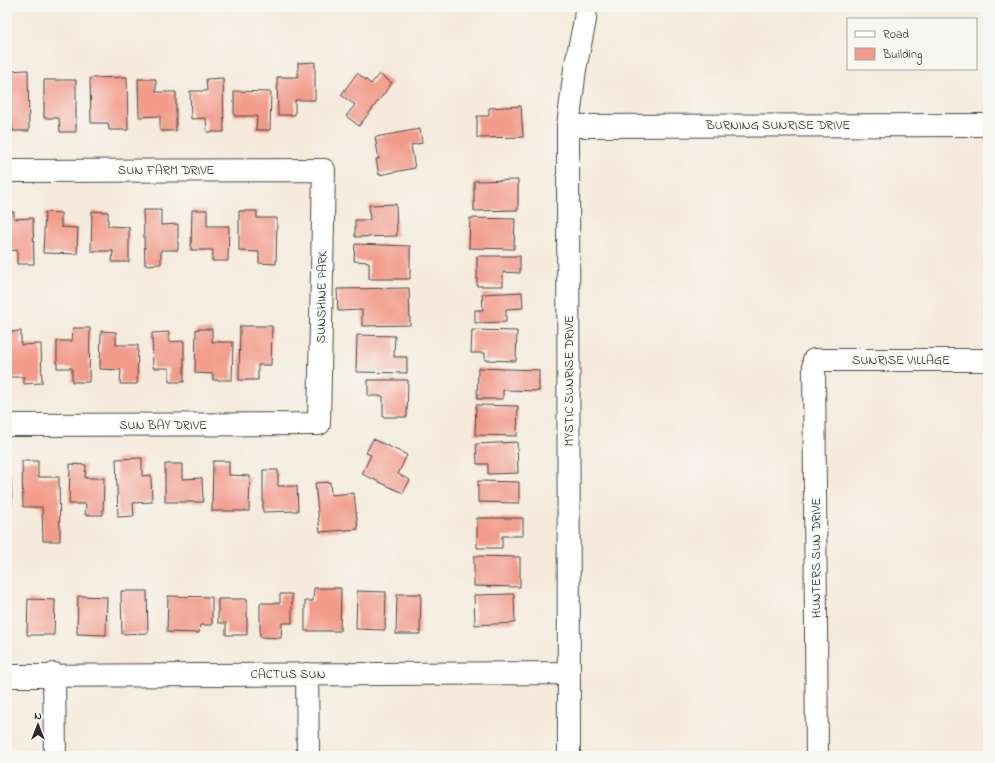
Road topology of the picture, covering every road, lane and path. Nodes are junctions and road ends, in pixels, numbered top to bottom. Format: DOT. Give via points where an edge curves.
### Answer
graph roads {
  1 [pos="586,7"];
  2 [pos="988,125"];
  3 [pos="568,126"];
  4 [pos="324,170"];
  5 [pos="7,171"];
  6 [pos="814,360"];
  7 [pos="988,360"];
  8 [pos="319,424"];
  9 [pos="7,425"];
  10 [pos="569,673"];
  11 [pos="54,674"];
  12 [pos="307,674"];
  13 [pos="7,676"];
  14 [pos="55,756"];
  15 [pos="308,756"];
  16 [pos="569,756"];
  17 [pos="818,756"];
  1 -- 3 [label="street, MYSTIC SUNRISE DRIVE"];
  2 -- 3 [label="street, BURNING SUNRISE DRIVE"];
  3 -- 10 [label="street, MYSTIC SUNRISE DRIVE"];
  4 -- 5 [label="street, SUN FARM DRIVE"];
  4 -- 8 [label="street, SUNSHINE PARK"];
  6 -- 7 [label="street, SUNRISE VILLAGE"];
  6 -- 17 [label="street, HUNTERS SUN DRIVE"];
  8 -- 9 [label="street, SUN BAY DRIVE"];
  10 -- 12 [label="street, CACTUS SUN"];
  10 -- 16 [label="street, MYSTIC SUNRISE DRIVE"];
  11 -- 12 [label="street, CACTUS SUN"];
  11 -- 13 [label="street, CACTUS SUN"];
  11 -- 14 [label="street"];
  12 -- 15 [label="street"];
}
